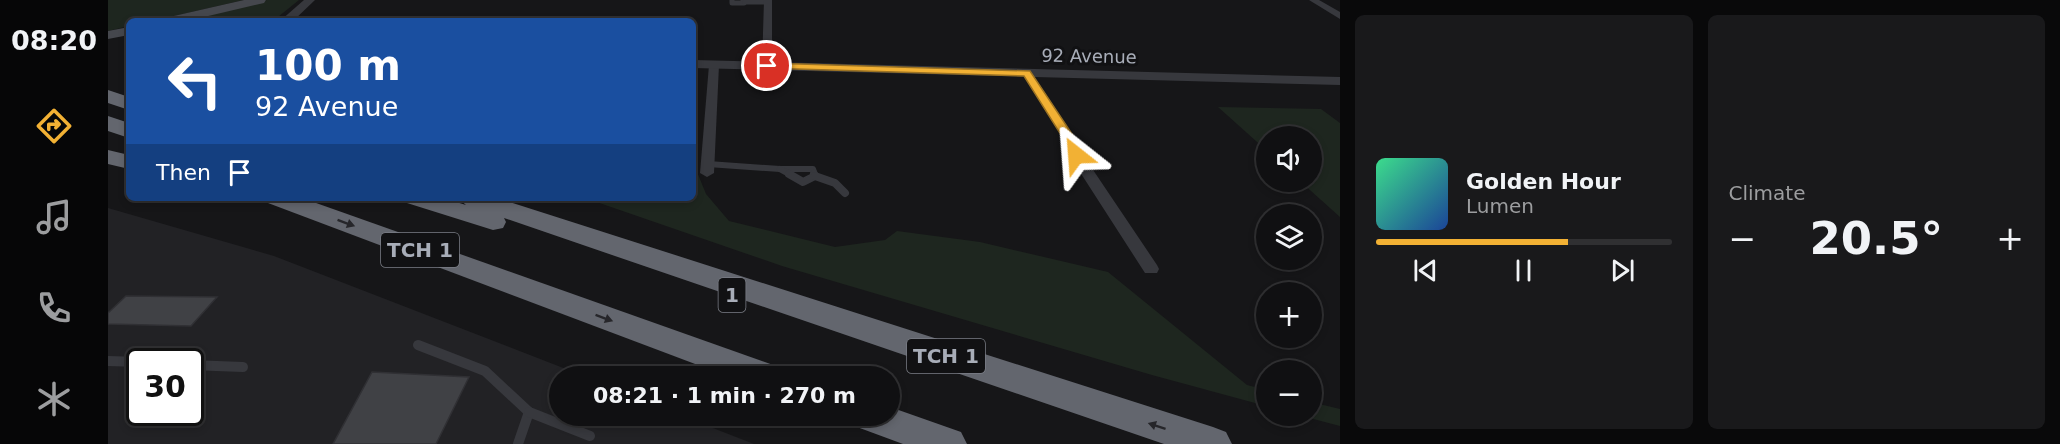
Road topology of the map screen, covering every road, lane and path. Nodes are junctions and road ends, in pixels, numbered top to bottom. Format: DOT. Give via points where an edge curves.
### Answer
graph roads {
  1 [pos="260,0"];
  2 [pos="310,0"];
  3 [pos="732,0"];
  4 [pos="1313,0"];
  5 [pos="744,1"];
  6 [pos="752,1"];
  7 [pos="768,1"];
  8 [pos="1340,16"];
  9 [pos="183,18"];
  10 [pos="289,18"];
  11 [pos="126,32"];
  12 [pos="108,35"];
  13 [pos="696,64"];
  14 [pos="714,65"];
  15 [pos="767,66"];
  16 [pos="1027,73"];
  17 [pos="108,80"];
  18 [pos="1340,81"];
  19 [pos="126,86"];
  20 [pos="108,96"];
  21 [pos="126,103"];
  22 [pos="108,123"];
  23 [pos="126,130"];
  24 [pos="108,138"];
  25 [pos="126,144"];
  26 [pos="108,157"];
  27 [pos="126,161"];
  28 [pos="708,168"];
  29 [pos="780,169"];
  30 [pos="815,177"];
  31 [pos="845,193"];
  32 [pos="282,201"];
  33 [pos="426,201"];
  34 [pos="481,201"];
  35 [pos="512,201"];
  36 [pos="567,228"];
  37 [pos="1151,269"];
  38 [pos="418,345"];
  39 [pos="108,361"];
  40 [pos="126,362"];
  41 [pos="204,366"];
  42 [pos="736,366"];
  43 [pos="243,367"];
  44 [pos="1048,390"];
  45 [pos="529,412"];
  46 [pos="898,426"];
  47 [pos="590,436"];
  48 [pos="518,444"];
  49 [pos="948,444"];
  50 [pos="1213,444"];
  1 -- 9 [label="main road"];
  2 -- 10 [label="street"];
  3 -- 5 [label="lane" via="735,4"];
  4 -- 8 [label="street"];
  5 -- 6 [label="lane"];
  6 -- 7 [label="lane"];
  7 -- 15 [label="street"];
  11 -- 12 [label="main road"];
  13 -- 14 [label="street, 92 Avenue"];
  14 -- 15 [label="street, 92 Avenue"];
  14 -- 28 [label="street"];
  15 -- 16 [label="street, 92 Avenue"];
  16 -- 18 [label="street, 92 Avenue"];
  16 -- 37 [label="street"];
  17 -- 19 [label="highway"];
  20 -- 21 [label="highway"];
  22 -- 23 [label="highway"];
  24 -- 25 [label="highway"];
  26 -- 27 [label="highway"];
  28 -- 29 [label="lane"];
  29 -- 30 [label="lane" via="803,182"];
  29 -- 30 [label="lane" via="813,169"];
  30 -- 31 [label="lane" via="835,183"];
  32 -- 42 [label="highway, TCH 1, one-way"];
  33 -- 44 [label="highway, 1"];
  34 -- 36 [label="highway, TCH 1"];
  35 -- 36 [label="highway"];
  36 -- 44 [label="highway, TCH 1"];
  38 -- 45 [label="lane" via="484,371"];
  39 -- 40 [label="lane"];
  41 -- 43 [label="lane"];
  50 -- 44 [label="highway, TCH 1, one-way"];
  45 -- 47 [label="lane"];
  45 -- 48 [label="lane"];
  46 -- 49 [label="highway"];
}
